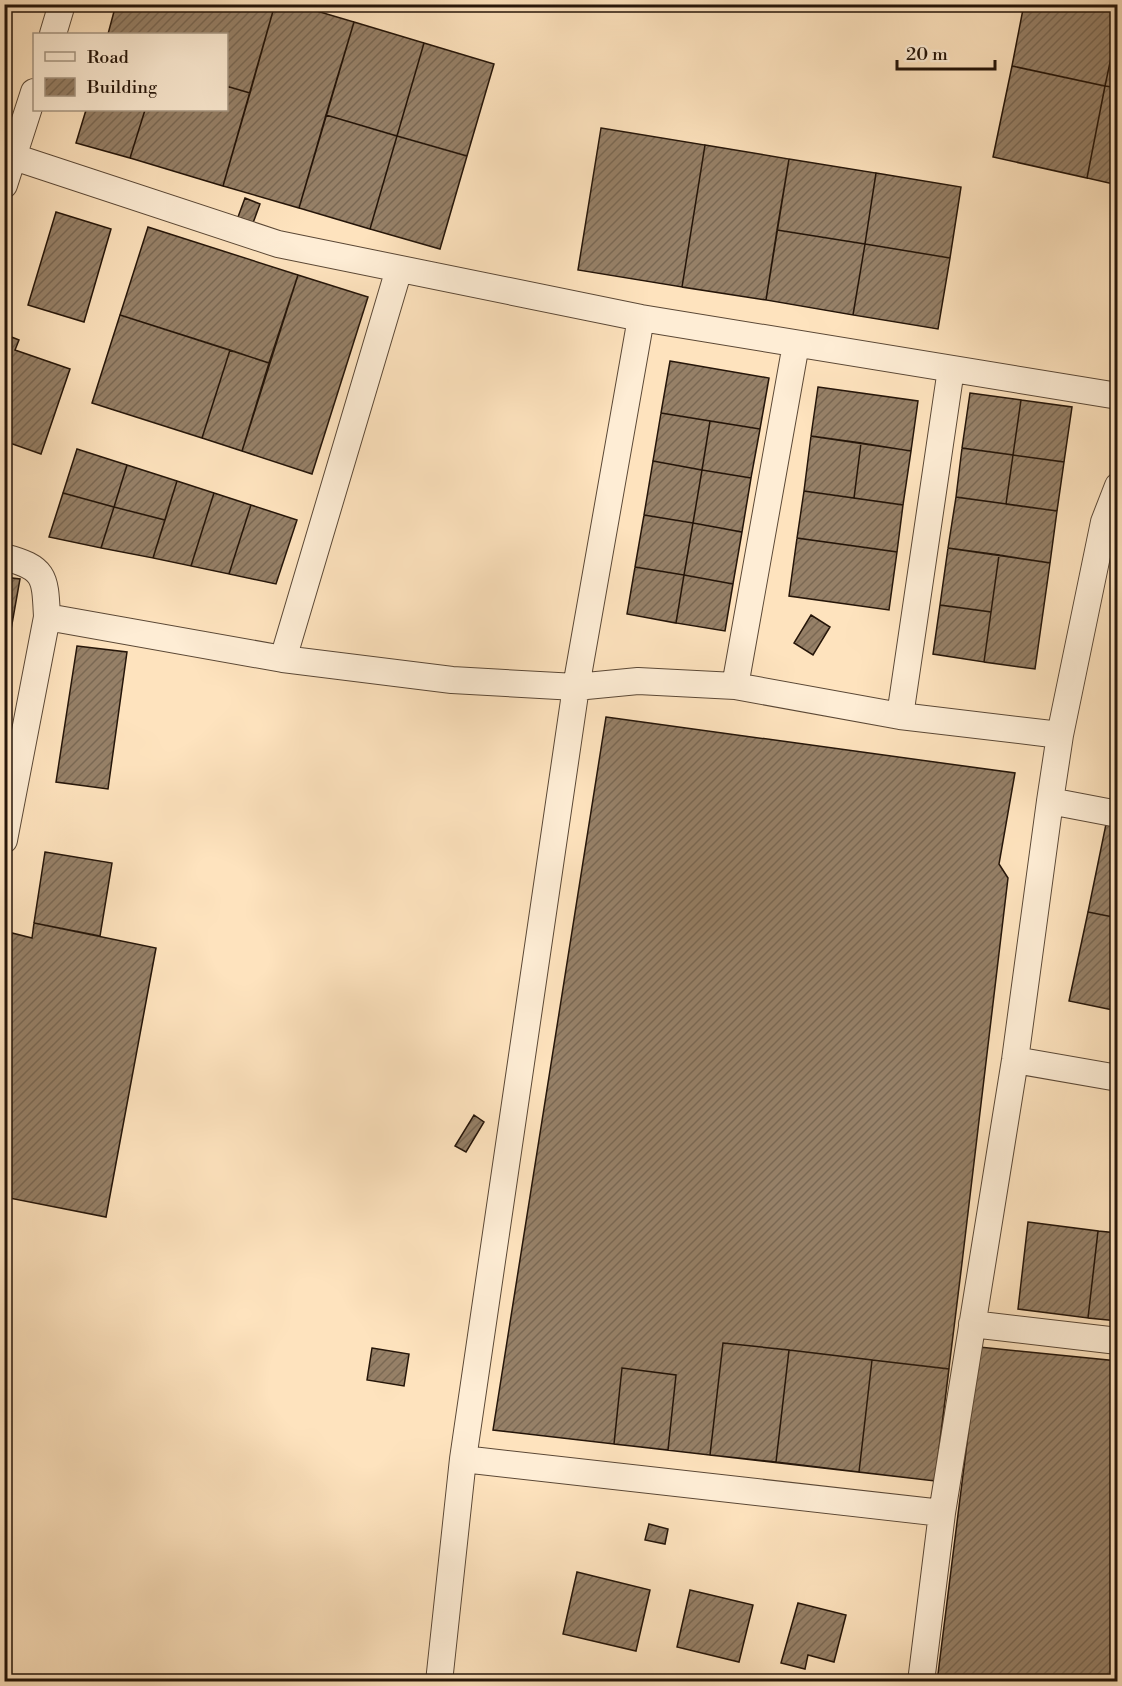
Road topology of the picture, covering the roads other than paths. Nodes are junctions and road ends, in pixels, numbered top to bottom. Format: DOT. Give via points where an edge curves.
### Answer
graph roads {
  1 [pos="62,4"];
  2 [pos="53,33"];
  3 [pos="33,95"];
  4 [pos="14,158"];
  5 [pos="4,185"];
  6 [pos="399,268"];
  7 [pos="641,318"];
  8 [pos="796,344"];
  9 [pos="951,369"];
  10 [pos="1118,396"];
  11 [pos="1118,486"];
  12 [pos="1111,523"];
  13 [pos="4,557"];
  14 [pos="46,617"];
  15 [pos="283,659"];
  16 [pos="735,686"];
  17 [pos="576,687"];
  18 [pos="900,716"];
  19 [pos="1060,735"];
  20 [pos="9,791"];
  21 [pos="1050,801"];
  22 [pos="1118,814"];
  23 [pos="4,840"];
  24 [pos="1015,1060"];
  25 [pos="1118,1078"];
  26 [pos="972,1324"];
  27 [pos="1118,1341"];
  28 [pos="463,1459"];
  29 [pos="942,1514"];
  30 [pos="439,1682"];
  31 [pos="921,1682"];
  1 -- 2 [label="street"];
  3 -- 4 [label="street"];
  4 -- 5 [label="street"];
  4 -- 6 [label="street" via="278,244"];
  6 -- 7 [label="street"];
  6 -- 15 [label="street"];
  7 -- 8 [label="street"];
  7 -- 17 [label="street"];
  8 -- 9 [label="street"];
  8 -- 16 [label="street"];
  9 -- 10 [label="street"];
  9 -- 18 [label="street"];
  11 -- 12 [label="street"];
  12 -- 19 [label="street"];
  13 -- 14 [label="street" via="34,567 45,585"];
  14 -- 15 [label="street"];
  14 -- 20 [label="street"];
  15 -- 17 [label="street" via="452,680"];
  16 -- 17 [label="street" via="638,681"];
  16 -- 18 [label="street"];
  17 -- 28 [label="street"];
  18 -- 19 [label="street"];
  19 -- 21 [label="street"];
  20 -- 23 [label="street"];
  21 -- 22 [label="street"];
  21 -- 24 [label="street"];
  24 -- 25 [label="street"];
  24 -- 26 [label="street"];
  26 -- 27 [label="street"];
  26 -- 29 [label="street"];
  28 -- 29 [label="street"];
  28 -- 30 [label="street"];
  29 -- 31 [label="street"];
}
